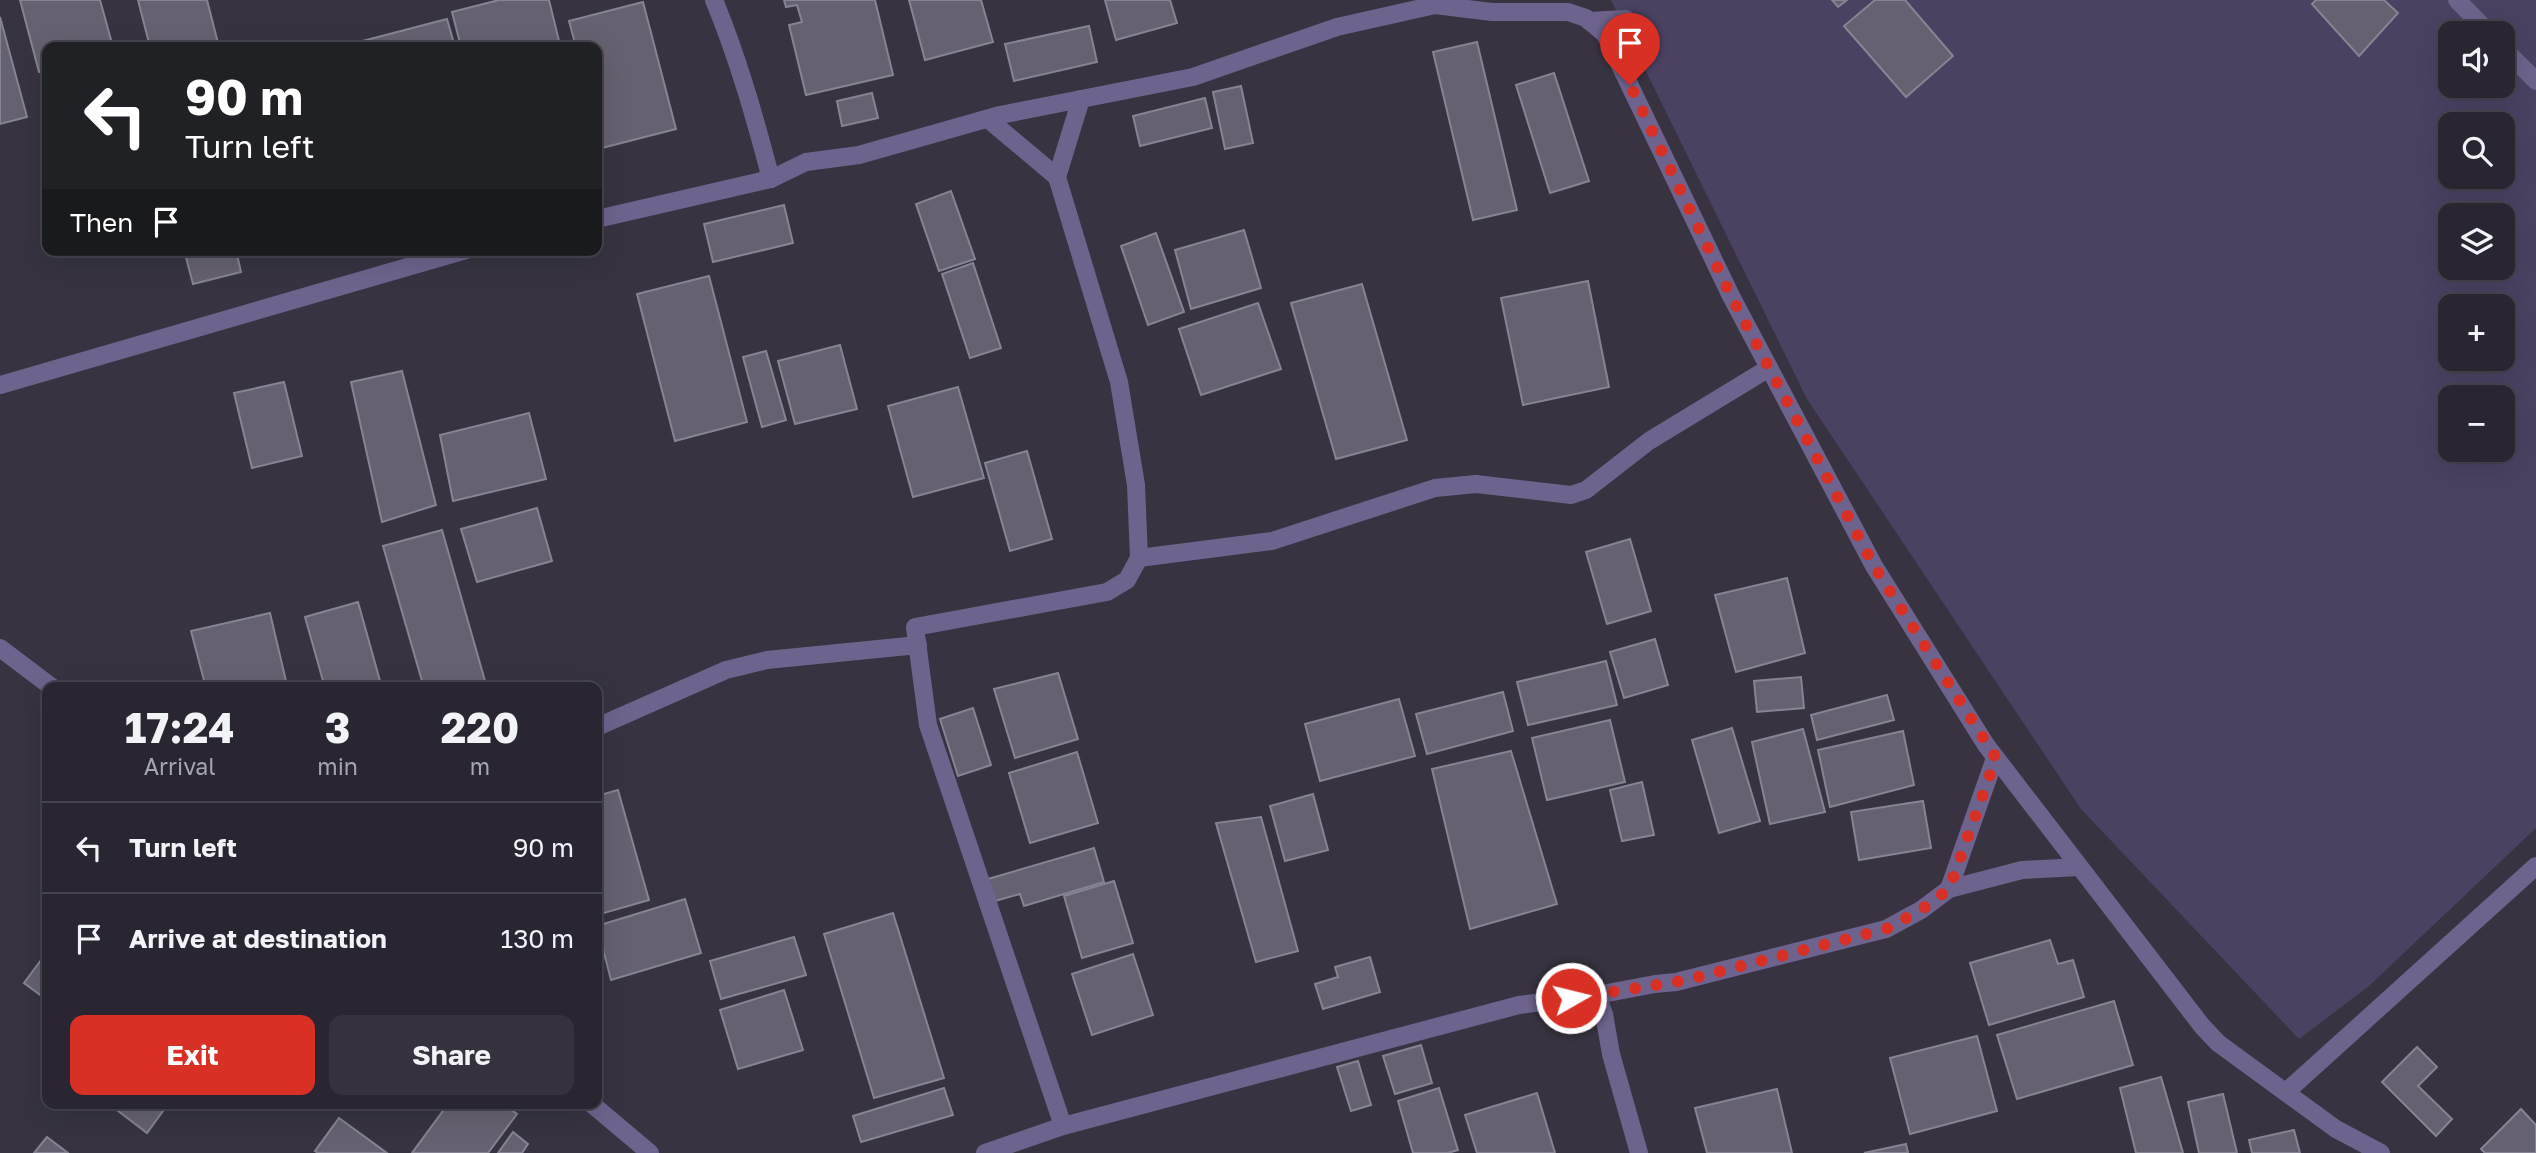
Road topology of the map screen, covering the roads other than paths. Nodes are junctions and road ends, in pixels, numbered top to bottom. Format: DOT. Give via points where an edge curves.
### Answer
graph roads {
  1 [pos="714,0"];
  2 [pos="2457,0"];
  3 [pos="1564,6"];
  4 [pos="1589,21"];
  5 [pos="2477,21"];
  6 [pos="1618,60"];
  7 [pos="2515,60"];
  8 [pos="2536,81"];
  9 [pos="1081,99"];
  10 [pos="988,119"];
  11 [pos="1057,177"];
  12 [pos="771,178"];
  13 [pos="602,218"];
  14 [pos="445,256"];
  15 [pos="1769,369"];
  16 [pos="0,385"];
  17 [pos="1139,558"];
  18 [pos="918,645"];
  19 [pos="0,648"];
  20 [pos="45,682"];
  21 [pos="602,725"];
  22 [pos="1996,758"];
  23 [pos="2536,866"];
  24 [pos="2079,867"];
  25 [pos="1949,889"];
  26 [pos="1597,995"];
  27 [pos="2286,1092"];
  28 [pos="598,1109"];
  29 [pos="1063,1126"];
  30 [pos="650,1153"];
  31 [pos="985,1153"];
  32 [pos="1639,1153"];
  33 [pos="2381,1153"];
  1 -- 12 [label="street"];
  2 -- 5 [label="street"];
  3 -- 4 [label="street"];
  3 -- 9 [label="street" via="1492,12 1434,5 1337,27 1193,77"];
  4 -- 6 [label="street" via="1605,34"];
  4 -- 6 [label="street" via="1626,19"];
  6 -- 15 [label="street"];
  7 -- 8 [label="street"];
  9 -- 10 [label="street"];
  9 -- 11 [label="street"];
  10 -- 11 [label="street"];
  10 -- 12 [label="street" via="859,155 806,162"];
  11 -- 17 [label="street" via="1119,382 1136,485"];
  12 -- 13 [label="street"];
  14 -- 16 [label="street"];
  15 -- 17 [label="street" via="1649,441 1578,493 1476,484 1436,488 1272,541"];
  15 -- 22 [label="street" via="1874,566"];
  17 -- 18 [label="street" via="1128,580 1107,592 915,628"];
  18 -- 21 [label="street" via="767,660 726,670"];
  18 -- 29 [label="street" via="928,725"];
  19 -- 20 [label="street"];
  22 -- 24 [label="street"];
  22 -- 25 [label="street"];
  23 -- 27 [label="street"];
  24 -- 25 [label="street" via="2021,870"];
  24 -- 27 [label="street" via="2202,1026"];
  25 -- 26 [label="street" via="1886,929 1676,982"];
  26 -- 29 [label="street" via="1519,1005"];
  26 -- 32 [label="street"];
  27 -- 33 [label="street" via="2336,1129"];
  28 -- 30 [label="street"];
  29 -- 31 [label="street"];
}
